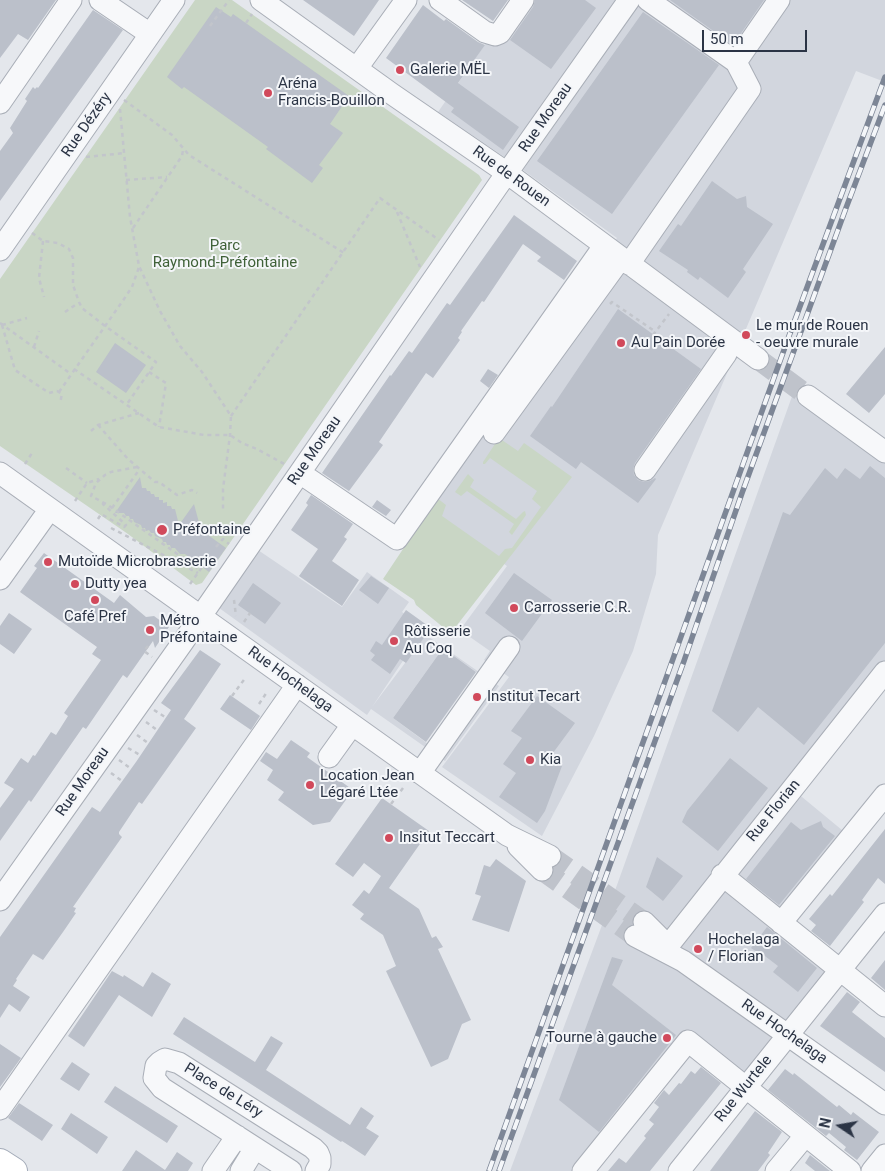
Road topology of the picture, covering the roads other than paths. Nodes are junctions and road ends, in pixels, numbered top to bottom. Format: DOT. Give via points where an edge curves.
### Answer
graph roads {
  1 [pos="71,0"];
  2 [pos="100,0"];
  3 [pos="174,0"];
  4 [pos="406,0"];
  5 [pos="440,0"];
  6 [pos="523,0"];
  7 [pos="629,0"];
  8 [pos="648,0"];
  9 [pos="779,0"];
  10 [pos="263,4"];
  11 [pos="150,34"];
  12 [pos="736,62"];
  13 [pos="357,68"];
  14 [pos="0,103"];
  15 [pos="507,173"];
  16 [pos="0,250"];
  17 [pos="618,256"];
  18 [pos="726,354"];
  19 [pos="758,359"];
  20 [pos="808,396"];
  21 [pos="494,434"];
  22 [pos="882,443"];
  23 [pos="291,468"];
  24 [pos="645,470"];
  25 [pos="0,473"];
  26 [pos="50,509"];
  27 [pos="0,579"];
  28 [pos="201,616"];
  29 [pos="509,646"];
  30 [pos="885,672"];
  31 [pos="297,685"];
  32 [pos="352,725"];
  33 [pos="329,757"];
  34 [pos="420,773"];
  35 [pos="885,795"];
  36 [pos="546,863"];
  37 [pos="722,876"];
  38 [pos="0,900"];
  39 [pos="885,914"];
  40 [pos="781,923"];
  41 [pos="639,929"];
  42 [pos="666,948"];
  43 [pos="840,970"];
  44 [pos="885,1006"];
  45 [pos="788,1035"];
  46 [pos="746,1087"];
  47 [pos="885,1104"];
  48 [pos="0,1109"];
  49 [pos="237,1136"];
  50 [pos="805,1136"];
  51 [pos="255,1148"];
  52 [pos="885,1155"];
  53 [pos="0,1162"];
  54 [pos="14,1171"];
  55 [pos="213,1171"];
  56 [pos="240,1171"];
  57 [pos="291,1171"];
  58 [pos="316,1171"];
  59 [pos="583,1171"];
  60 [pos="679,1171"];
  61 [pos="776,1171"];
  62 [pos="850,1171"];
  63 [pos="872,1171"];
  1 -- 14 [label="street"];
  2 -- 11 [label="street"];
  3 -- 11 [label="street, Rue Dézéry"];
  4 -- 13 [label="street"];
  5 -- 6 [label="street" via="485,32 496,35"];
  7 -- 15 [label="street, Rue Moreau"];
  8 -- 12 [label="street"];
  9 -- 12 [label="street"];
  10 -- 13 [label="street, Rue de Rouen"];
  11 -- 16 [label="street, Rue Dézéry"];
  12 -- 17 [label="street" via="750,89"];
  13 -- 15 [label="street, Rue de Rouen"];
  15 -- 17 [label="street, Rue de Rouen"];
  15 -- 23 [label="street, Rue Moreau"];
  17 -- 19 [label="street, Rue de Rouen"];
  17 -- 21 [label="street"];
  17 -- 23 [label="street" via="396,539"];
  18 -- 24 [label="street"];
  20 -- 22 [label="street"];
  23 -- 28 [label="street, Rue Moreau"];
  25 -- 26 [label="street, Rue Hochelaga"];
  26 -- 27 [label="street"];
  26 -- 28 [label="street, Rue Hochelaga"];
  28 -- 31 [label="street, Rue Hochelaga"];
  28 -- 38 [label="street, Rue Moreau"];
  29 -- 34 [label="street"];
  30 -- 37 [label="street, Rue Florian"];
  31 -- 32 [label="street, Rue Hochelaga"];
  31 -- 48 [label="street"];
  32 -- 33 [label="street"];
  32 -- 34 [label="street, Rue Hochelaga"];
  34 -- 36 [label="street, Rue Hochelaga"];
  35 -- 40 [label="street"];
  37 -- 40 [label="street"];
  37 -- 42 [label="street, Rue Florian"];
  39 -- 43 [label="street, Rue Wurtele"];
  40 -- 43 [label="street"];
  41 -- 42 [label="street, Rue Hochelaga"];
  42 -- 45 [label="street, Rue Hochelaga"];
  43 -- 44 [label="street"];
  43 -- 45 [label="street, Rue Wurtele"];
  45 -- 46 [label="street, Rue Wurtele"];
  45 -- 47 [label="street, Rue Hochelaga"];
  46 -- 50 [label="street"];
  46 -- 59 [label="street" via="688,1041"];
  46 -- 60 [label="street, Rue Wurtele"];
  49 -- 51 [label="street, Place de Léry"];
  49 -- 55 [label="street, Place de Léry"];
  49 -- 58 [label="street, Place de Léry" via="157,1084 154,1072 160,1062 165,1059 179,1063 313,1148 320,1158"];
  50 -- 61 [label="street"];
  50 -- 62 [label="street"];
  51 -- 56 [label="street"];
  51 -- 57 [label="street, Place de Léry"];
  52 -- 63 [label="street"];
  53 -- 54 [label="main road"];
}
